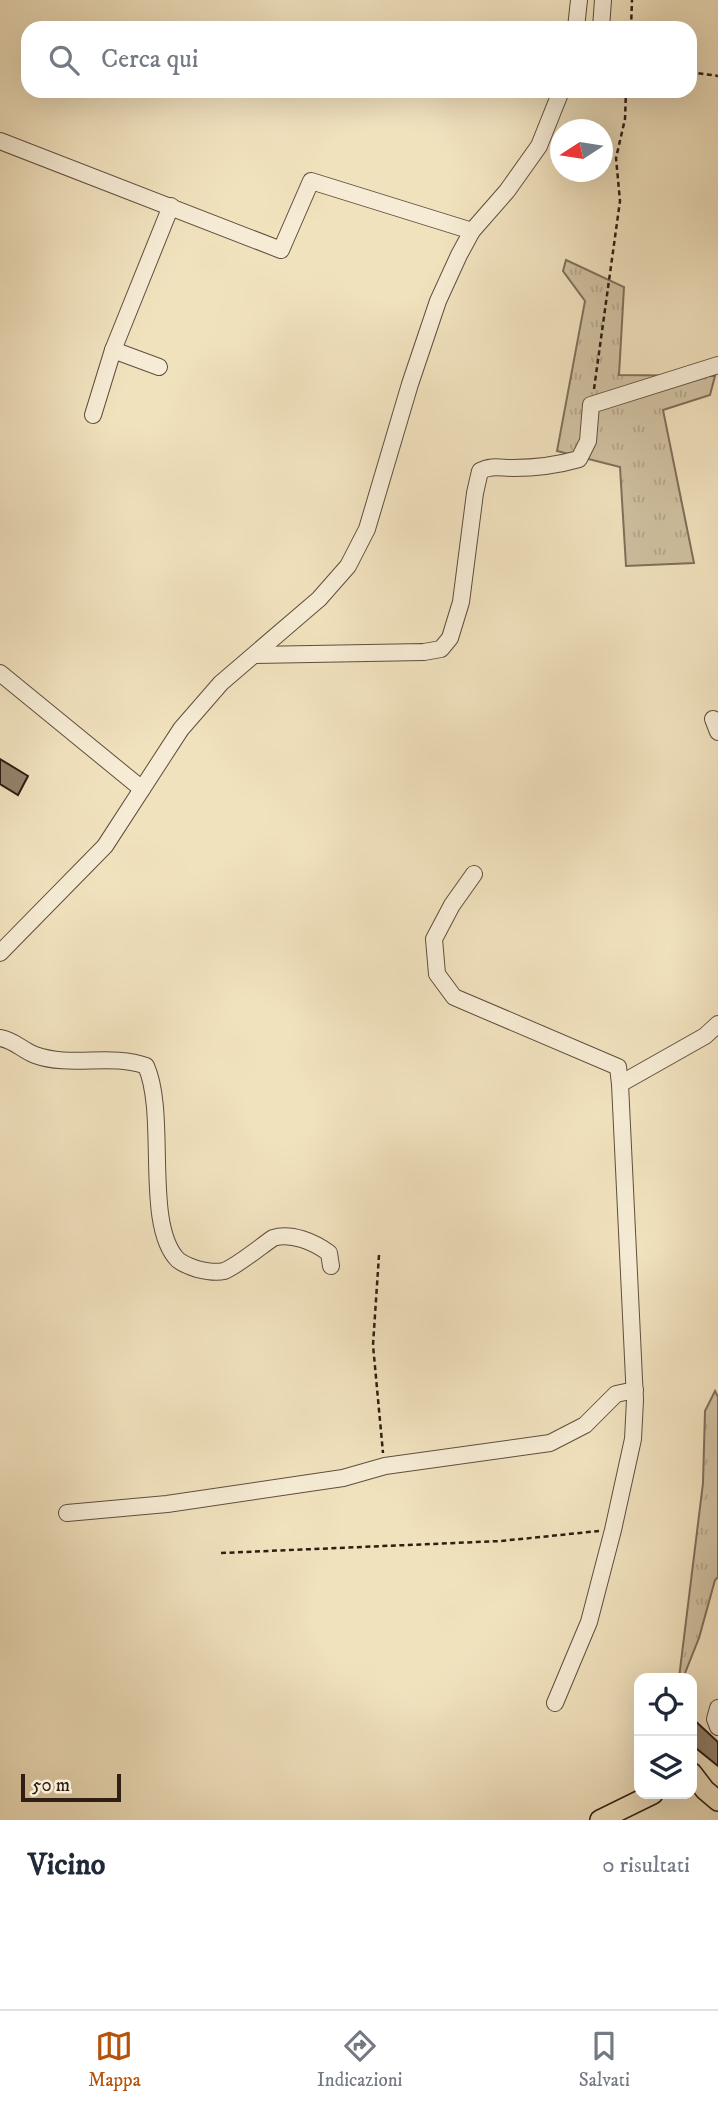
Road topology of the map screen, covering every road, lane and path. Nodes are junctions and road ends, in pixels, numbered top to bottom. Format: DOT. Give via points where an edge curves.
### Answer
graph roads {
  1 [pos="579,0"];
  2 [pos="603,0"];
  3 [pos="632,0"];
  4 [pos="577,21"];
  5 [pos="602,21"];
  6 [pos="631,21"];
  7 [pos="697,73"];
  8 [pos="718,76"];
  9 [pos="558,98"];
  10 [pos="626,98"];
  11 [pos="0,141"];
  12 [pos="171,206"];
  13 [pos="472,231"];
  14 [pos="113,350"];
  15 [pos="718,365"];
  16 [pos="159,366"];
  17 [pos="592,405"];
  18 [pos="93,415"];
  19 [pos="255,655"];
  20 [pos="0,673"];
  21 [pos="142,789"];
  22 [pos="474,874"];
  23 [pos="0,953"];
  24 [pos="718,1024"];
  25 [pos="0,1038"];
  26 [pos="620,1084"];
  27 [pos="379,1255"];
  28 [pos="331,1266"];
  29 [pos="635,1390"];
  30 [pos="385,1466"];
  31 [pos="67,1513"];
  32 [pos="613,1530"];
  33 [pos="221,1553"];
  34 [pos="555,1703"];
  35 [pos="718,1708"];
  36 [pos="718,1727"];
  37 [pos="697,1780"];
  38 [pos="643,1799"];
  39 [pos="718,1801"];
  40 [pos="600,1820"];
  1 -- 4 [label="street"];
  2 -- 5 [label="street"];
  3 -- 6 [label="path"];
  7 -- 8 [label="path"];
  9 -- 13 [label="street" via="539,146"];
  10 -- 17 [label="path" via="616,158 621,201"];
  11 -- 12 [label="street"];
  12 -- 13 [label="street" via="281,250 311,181"];
  12 -- 14 [label="street"];
  13 -- 19 [label="street" via="438,301 367,529 348,566"];
  14 -- 16 [label="street"];
  14 -- 18 [label="street"];
  15 -- 17 [label="street"];
  17 -- 19 [label="street" via="587,441 579,459 480,471 461,602 450,638 441,649"];
  19 -- 21 [label="street" via="220,683 181,729"];
  20 -- 21 [label="street"];
  21 -- 23 [label="street" via="105,846"];
  22 -- 26 [label="street" via="434,939 436,974 454,997 618,1067"];
  24 -- 26 [label="street"];
  25 -- 28 [label="street" via="35,1055 76,1062 130,1060 146,1066 157,1129 162,1223 178,1260 206,1272 223,1271 282,1235 317,1244 328,1253"];
  26 -- 29 [label="street"];
  27 -- 30 [label="path" via="373,1345"];
  29 -- 30 [label="street" via="616,1394 585,1424 550,1443"];
  29 -- 32 [label="street" via="633,1439"];
  30 -- 31 [label="street" via="343,1478 167,1504"];
  32 -- 33 [label="path" via="500,1541"];
  32 -- 34 [label="street" via="589,1622"];
  35 -- 36 [label="street"];
  37 -- 39 [label="main road"];
  38 -- 40 [label="main road"];
}
